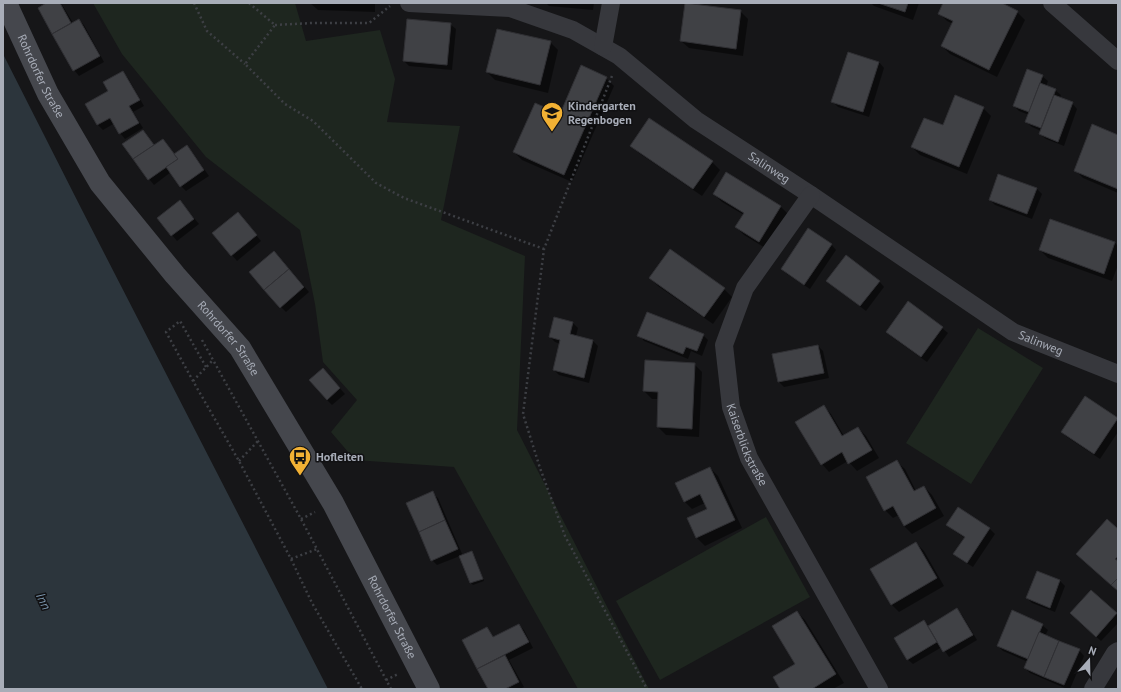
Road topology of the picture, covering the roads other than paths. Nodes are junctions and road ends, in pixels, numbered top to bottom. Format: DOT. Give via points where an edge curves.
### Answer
graph roads {
  1 [pos="6,3"];
  2 [pos="409,3"];
  3 [pos="611,3"];
  4 [pos="1052,3"];
  5 [pos="603,47"];
  6 [pos="1118,61"];
  7 [pos="811,195"];
  8 [pos="1118,374"];
  9 [pos="1118,651"];
  10 [pos="429,689"];
  11 [pos="879,689"];
  12 [pos="1094,689"];
  1 -- 10 [label="main road, Rohrdorfer Straße" via="48,94 100,183 175,275 240,348 333,503"];
  2 -- 5 [label="street, Salinweg" via="510,8 573,30"];
  3 -- 5 [label="street"];
  4 -- 6 [label="street"];
  5 -- 7 [label="street, Salinweg" via="620,56 696,120"];
  7 -- 8 [label="street, Salinweg" via="1013,332"];
  7 -- 11 [label="street, Kaiserblickstraße" via="744,288 724,346 732,407 749,458"];
  9 -- 12 [label="street"];
}
